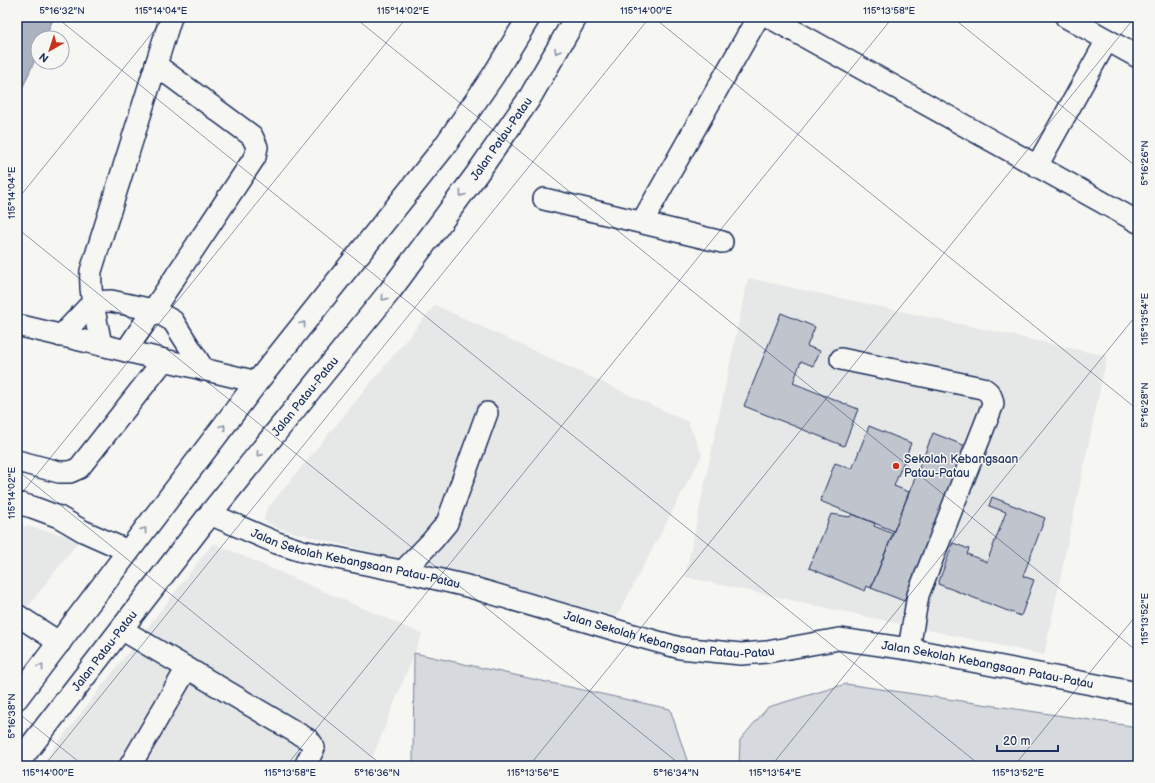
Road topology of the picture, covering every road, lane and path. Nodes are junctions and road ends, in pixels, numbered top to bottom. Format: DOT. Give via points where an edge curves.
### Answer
graph roads {
  1 [pos="171,17"];
  2 [pos="529,17"];
  3 [pos="576,17"];
  4 [pos="758,17"];
  5 [pos="769,17"];
  6 [pos="1066,17"];
  7 [pos="1108,40"];
  8 [pos="1138,57"];
  9 [pos="156,65"];
  10 [pos="1037,166"];
  11 [pos="544,199"];
  12 [pos="642,222"];
  13 [pos="1138,222"];
  14 [pos="722,242"];
  15 [pos="93,302"];
  16 [pos="153,310"];
  17 [pos="17,326"];
  18 [pos="61,336"];
  19 [pos="101,345"];
  20 [pos="126,351"];
  21 [pos="841,359"];
  22 [pos="164,360"];
  23 [pos="204,370"];
  24 [pos="257,382"];
  25 [pos="488,413"];
  26 [pos="17,461"];
  27 [pos="17,504"];
  28 [pos="210,514"];
  29 [pos="128,551"];
  30 [pos="403,571"];
  31 [pos="17,615"];
  32 [pos="121,630"];
  33 [pos="60,643"];
  34 [pos="909,649"];
  35 [pos="187,668"];
  36 [pos="1138,693"];
  37 [pos="17,698"];
  38 [pos="17,764"];
  39 [pos="130,766"];
  40 [pos="305,766"];
  1 -- 9 [label="street"];
  24 -- 2 [label="main road, one-way" via="444,147 493,76"];
  3 -- 28 [label="main road, Jalan Patau-Patau, one-way" via="529,99 476,175 390,291"];
  4 -- 12 [label="street"];
  5 -- 10 [label="street"];
  6 -- 7 [label="street"];
  7 -- 8 [label="street"];
  7 -- 10 [label="street"];
  9 -- 15 [label="street" via="91,271"];
  9 -- 16 [label="street" via="252,136 257,147 255,157"];
  10 -- 13 [label="street"];
  11 -- 12 [label="street"];
  12 -- 14 [label="street"];
  15 -- 16 [label="street" via="111,301"];
  15 -- 18 [label="street"];
  15 -- 19 [label="street"];
  16 -- 20 [label="street"];
  16 -- 23 [label="street" via="173,321"];
  17 -- 18 [label="street"];
  18 -- 19 [label="street"];
  19 -- 20 [label="street"];
  20 -- 22 [label="street"];
  21 -- 34 [label="street" via="982,388 992,398 993,404 918,595"];
  22 -- 23 [label="street"];
  22 -- 26 [label="street" via="79,468 70,472 59,472"];
  23 -- 24 [label="street"];
  29 -- 24 [label="main road, one-way"];
  25 -- 30 [label="street" via="447,523"];
  27 -- 29 [label="street" via="60,517 83,531"];
  28 -- 30 [label="street, Jalan Sekolah Kebangsaan Patau-Patau" via="302,551"];
  28 -- 32 [label="main road, Jalan Patau-Patau"];
  29 -- 33 [label="main road"];
  30 -- 34 [label="street, Jalan Sekolah Kebangsaan Patau-Patau" via="467,586 680,648 741,654 768,652 839,639"];
  31 -- 33 [label="street"];
  32 -- 35 [label="street"];
  32 -- 38 [label="main road, Jalan Patau-Patau"];
  37 -- 33 [label="main road, one-way"];
  34 -- 36 [label="street, Jalan Sekolah Kebangsaan Patau-Patau"];
  35 -- 39 [label="street"];
  35 -- 40 [label="street" via="310,740 314,748"];
}
